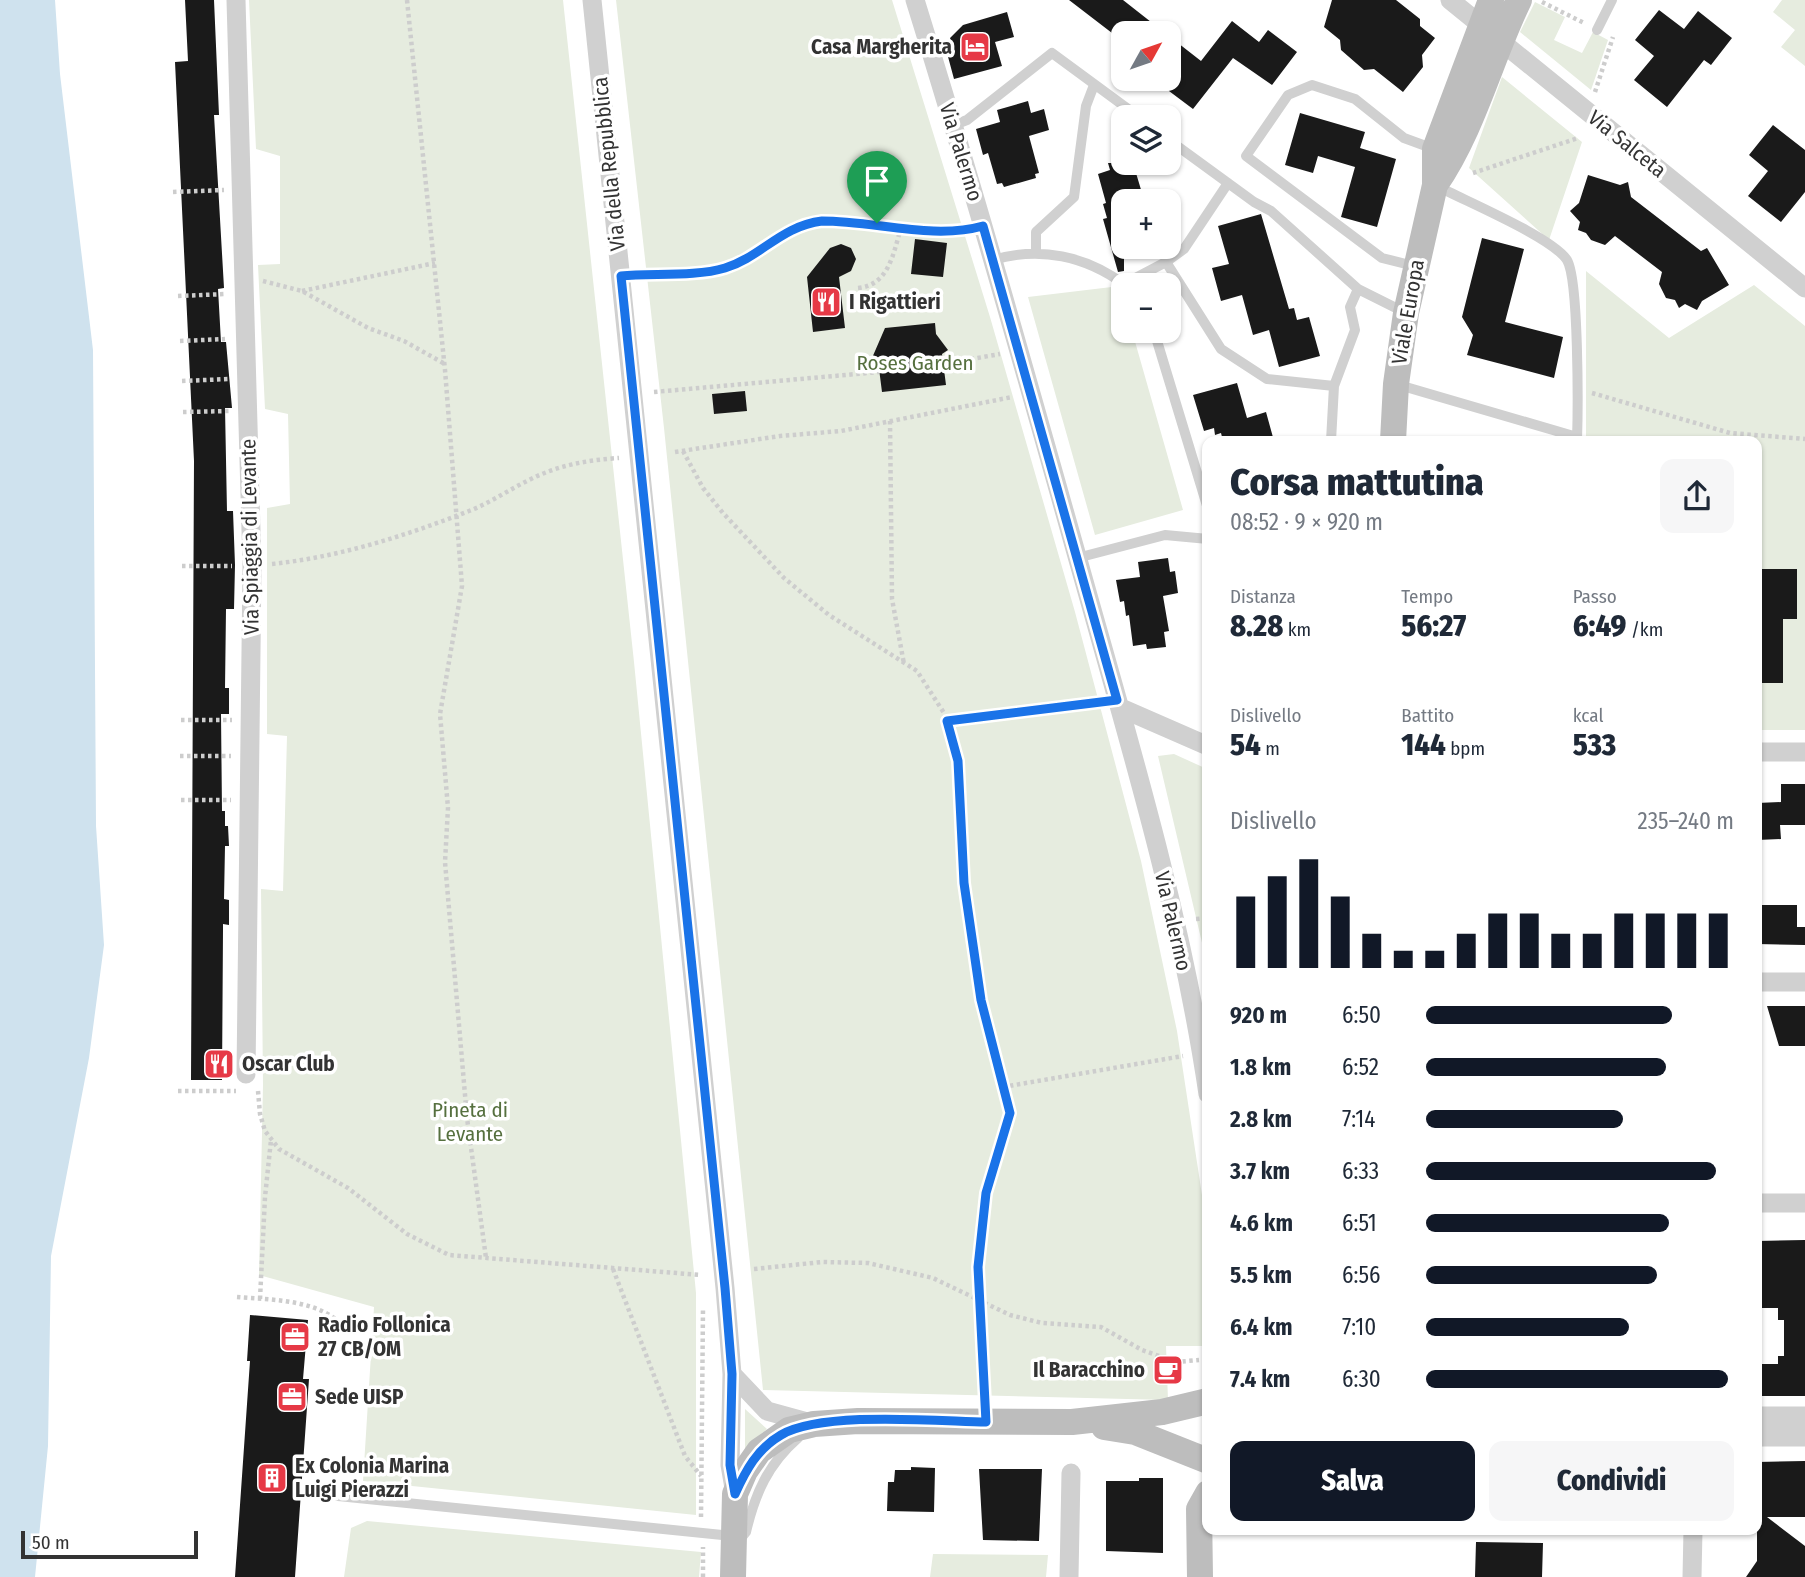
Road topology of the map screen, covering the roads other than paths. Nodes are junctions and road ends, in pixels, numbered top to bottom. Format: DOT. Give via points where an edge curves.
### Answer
graph roads {
  1 [pos="236,0"];
  2 [pos="592,0"];
  3 [pos="915,0"];
  4 [pos="1450,0"];
  5 [pos="1520,0"];
  6 [pos="1612,0"];
  7 [pos="1490,21"];
  8 [pos="1597,30"];
  9 [pos="1094,85"];
  10 [pos="1122,105"];
  11 [pos="954,125"];
  12 [pos="1181,149"];
  13 [pos="1434,149"];
  14 [pos="1228,183"];
  15 [pos="1435,185"];
  16 [pos="1036,251"];
  17 [pos="993,260"];
  18 [pos="1166,262"];
  19 [pos="1415,266"];
  20 [pos="1146,273"];
  21 [pos="1111,276"];
  22 [pos="1805,288"];
  23 [pos="1358,289"];
  24 [pos="1406,313"];
  25 [pos="1158,343"];
  26 [pos="1396,384"];
  27 [pos="1334,386"];
  28 [pos="1331,436"];
  29 [pos="1392,436"];
  30 [pos="1567,436"];
  31 [pos="1577,436"];
  32 [pos="1202,489"];
  33 [pos="1202,538"];
  34 [pos="1077,558"];
  35 [pos="1119,704"];
  36 [pos="1167,729"];
  37 [pos="1202,744"];
  38 [pos="1131,749"];
  39 [pos="1762,752"];
  40 [pos="1805,752"];
  41 [pos="1762,982"];
  42 [pos="1805,982"];
  43 [pos="1202,1053"];
  44 [pos="246,1074"];
  45 [pos="1762,1203"];
  46 [pos="1805,1203"];
  47 [pos="732,1374"];
  48 [pos="1202,1402"];
  49 [pos="1202,1408"];
  50 [pos="1762,1418"];
  51 [pos="1805,1418"];
  52 [pos="1072,1422"];
  53 [pos="814,1424"];
  54 [pos="1762,1435"];
  55 [pos="1805,1435"];
  56 [pos="1202,1456"];
  57 [pos="1202,1459"];
  58 [pos="1071,1473"];
  59 [pos="735,1494"];
  60 [pos="338,1496"];
  61 [pos="1202,1504"];
  62 [pos="1693,1535"];
  63 [pos="732,1536"];
  64 [pos="733,1577"];
  65 [pos="1069,1577"];
  66 [pos="1200,1577"];
  67 [pos="1692,1577"];
  1 -- 44 [label="street, Via Spiaggia di Levante" via="252,566"];
  2 -- 47 [label="street, Via della Repubblica"];
  3 -- 11 [label="street, Via Palermo"];
  4 -- 7 [label="street, Via Salceta"];
  5 -- 7 [label="main road, Viale Europa"];
  6 -- 8 [label="lane"];
  7 -- 13 [label="main road, Viale Europa"];
  7 -- 15 [label="main road, Viale Europa" via="1454,157"];
  7 -- 22 [label="street, Via Salceta"];
  9 -- 10 [label="lane"];
  9 -- 11 [label="lane" via="1052,53 967,120"];
  9 -- 16 [label="lane" via="1086,106 1074,198 1036,232"];
  11 -- 17 [label="street, Via Palermo"];
  12 -- 14 [label="lane"];
  13 -- 15 [label="main road, Viale Europa"];
  13 -- 19 [label="lane" via="1404,138 1354,99 1312,85 1288,95 1246,156 1382,258"];
  14 -- 18 [label="lane" via="1196,234"];
  14 -- 23 [label="lane" via="1271,211"];
  15 -- 19 [label="main road, Viale Europa"];
  15 -- 31 [label="lane" via="1549,244 1567,261 1574,297"];
  16 -- 17 [label="lane"];
  16 -- 21 [label="lane" via="1095,267"];
  17 -- 34 [label="street, Via Palermo"];
  18 -- 20 [label="lane"];
  18 -- 27 [label="lane" via="1221,349 1268,379"];
  19 -- 24 [label="main road, Viale Europa"];
  23 -- 24 [label="lane"];
  23 -- 27 [label="lane" via="1350,307 1354,330"];
  24 -- 26 [label="main road, Viale Europa"];
  25 -- 32 [label="lane"];
  26 -- 29 [label="main road, Viale Europa"];
  26 -- 30 [label="lane"];
  27 -- 28 [label="lane"];
  33 -- 34 [label="lane" via="1165,535"];
  34 -- 35 [label="street, Via Palermo"];
  35 -- 36 [label="street"];
  35 -- 38 [label="street, Via Palermo"];
  36 -- 37 [label="street"];
  36 -- 38 [label="street"];
  38 -- 43 [label="street, Via Palermo"];
  39 -- 40 [label="street"];
  41 -- 42 [label="street"];
  45 -- 46 [label="street"];
  47 -- 53 [label="street" via="766,1411"];
  47 -- 59 [label="street, Via della Repubblica" via="730,1465"];
  48 -- 52 [label="main road" via="1162,1412"];
  49 -- 56 [label="main road" via="1186,1435"];
  50 -- 51 [label="street"];
  52 -- 53 [label="main road"];
  52 -- 57 [label="main road" via="1135,1432"];
  53 -- 59 [label="main road" via="789,1430 759,1451"];
  53 -- 63 [label="lane" via="771,1467 754,1500 746,1532 742,1537"];
  54 -- 55 [label="street"];
  58 -- 65 [label="street"];
  59 -- 63 [label="main road"];
  60 -- 63 [label="lane"];
  61 -- 66 [label="main road"];
  62 -- 67 [label="street"];
  63 -- 64 [label="main road"];
}
